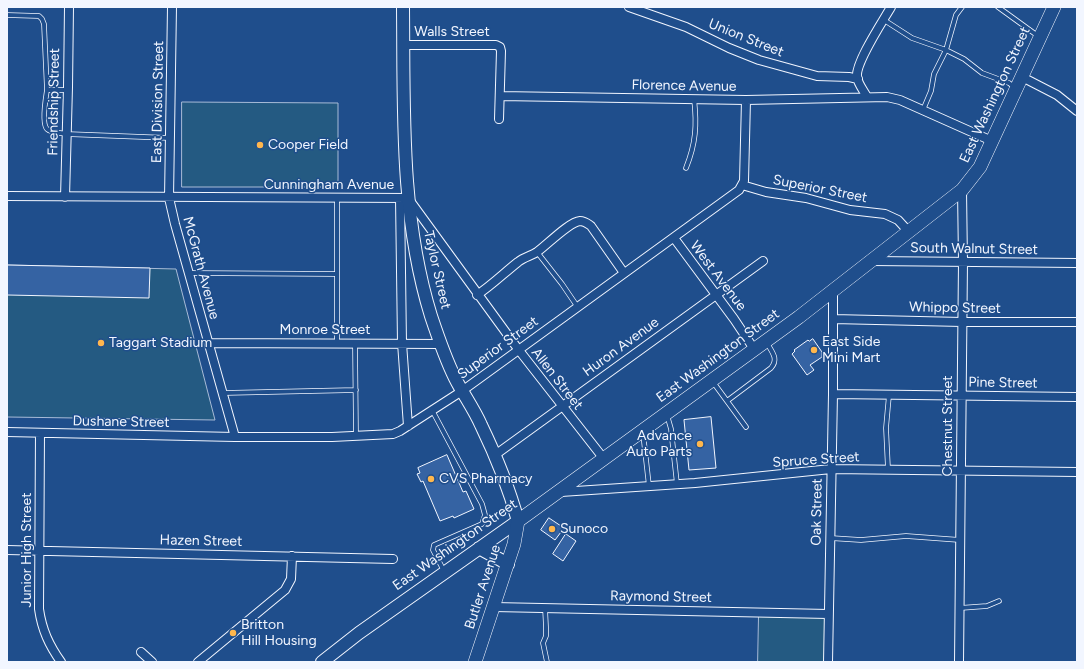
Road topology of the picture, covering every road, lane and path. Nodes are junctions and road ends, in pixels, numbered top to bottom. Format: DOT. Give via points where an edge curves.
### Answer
graph roads {
  1 [pos="69,7"];
  2 [pos="172,7"];
  3 [pos="403,7"];
  4 [pos="629,7"];
  5 [pos="891,7"];
  6 [pos="962,7"];
  7 [pos="998,7"];
  8 [pos="1054,7"];
  9 [pos="7,15"];
  10 [pos="884,20"];
  11 [pos="1040,38"];
  12 [pos="404,45"];
  13 [pos="946,50"];
  14 [pos="858,79"];
  15 [pos="1019,83"];
  16 [pos="47,90"];
  17 [pos="68,90"];
  18 [pos="500,96"];
  19 [pos="867,97"];
  20 [pos="694,98"];
  21 [pos="746,100"];
  22 [pos="922,110"];
  23 [pos="1077,111"];
  24 [pos="499,119"];
  25 [pos="66,134"];
  26 [pos="170,138"];
  27 [pos="992,141"];
  28 [pos="686,168"];
  29 [pos="742,185"];
  30 [pos="962,190"];
  31 [pos="7,196"];
  32 [pos="65,197"];
  33 [pos="169,198"];
  34 [pos="337,198"];
  35 [pos="404,198"];
  36 [pos="909,232"];
  37 [pos="674,238"];
  38 [pos="537,252"];
  39 [pos="763,261"];
  40 [pos="871,261"];
  41 [pos="964,262"];
  42 [pos="1077,264"];
  43 [pos="189,273"];
  44 [pos="624,273"];
  45 [pos="337,274"];
  46 [pos="833,291"];
  47 [pos="716,294"];
  48 [pos="477,295"];
  49 [pos="577,306"];
  50 [pos="833,319"];
  51 [pos="962,322"];
  52 [pos="1077,322"];
  53 [pos="765,341"];
  54 [pos="208,343"];
  55 [pos="337,343"];
  56 [pos="355,343"];
  57 [pos="402,343"];
  58 [pos="441,344"];
  59 [pos="518,349"];
  60 [pos="754,349"];
  61 [pos="711,380"];
  62 [pos="356,390"];
  63 [pos="462,391"];
  64 [pos="223,393"];
  65 [pos="833,394"];
  66 [pos="889,395"];
  67 [pos="961,396"];
  68 [pos="1077,397"];
  69 [pos="727,401"];
  70 [pos="561,406"];
  71 [pos="432,409"];
  72 [pos="666,413"];
  73 [pos="408,426"];
  74 [pos="746,427"];
  75 [pos="643,430"];
  76 [pos="7,432"];
  77 [pos="40,433"];
  78 [pos="356,436"];
  79 [pos="236,437"];
  80 [pos="495,455"];
  81 [pos="604,459"];
  82 [pos="831,469"];
  83 [pos="888,469"];
  84 [pos="961,471"];
  85 [pos="1077,472"];
  86 [pos="676,484"];
  87 [pos="649,486"];
  88 [pos="558,492"];
  89 [pos="518,521"];
  90 [pos="830,538"];
  91 [pos="960,540"];
  92 [pos="479,548"];
  93 [pos="7,550"];
  94 [pos="39,550"];
  95 [pos="292,556"];
  96 [pos="394,559"];
  97 [pos="508,564"];
  98 [pos="444,572"];
  99 [pos="998,601"];
  100 [pos="494,607"];
  101 [pos="545,608"];
  102 [pos="960,608"];
  103 [pos="828,614"];
  104 [pos="141,652"];
  105 [pos="61,662"];
  106 [pos="152,662"];
  107 [pos="198,662"];
  108 [pos="322,662"];
  109 [pos="475,662"];
  110 [pos="547,662"];
  111 [pos="828,662"];
  112 [pos="960,662"];
  1 -- 17 [label="street, Friendship Street"];
  2 -- 26 [label="street, East Division Street"];
  3 -- 12 [label="main road, Taylor Street"];
  4 -- 14 [label="street, Union Street" via="686,27 759,60 817,76"];
  5 -- 10 [label="street"];
  6 -- 13 [label="lane" via="956,15"];
  7 -- 11 [label="lane"];
  8 -- 11 [label="main road, East Washington Street"];
  9 -- 16 [label="lane" via="39,16 42,19"];
  10 -- 13 [label="lane" via="912,38"];
  10 -- 14 [label="street" via="859,63"];
  11 -- 15 [label="main road, East Washington Street"];
  12 -- 18 [label="street, Walls Street" via="500,47"];
  12 -- 35 [label="main road, Taylor Street"];
  13 -- 15 [label="lane" via="964,59 982,73 1009,83"];
  13 -- 22 [label="lane" via="934,74 931,91"];
  14 -- 19 [label="street"];
  15 -- 23 [label="street" via="1049,90"];
  15 -- 27 [label="main road, East Washington Street"];
  16 -- 17 [label="lane"];
  16 -- 25 [label="lane" via="46,126 50,130"];
  17 -- 25 [label="street, Friendship Street"];
  18 -- 20 [label="street, Florence Avenue"];
  18 -- 24 [label="street"];
  19 -- 21 [label="street, Florence Avenue"];
  19 -- 22 [label="street" via="900,100"];
  20 -- 21 [label="street, Florence Avenue"];
  20 -- 28 [label="lane" via="694,142"];
  21 -- 29 [label="street"];
  22 -- 27 [label="street"];
  25 -- 26 [label="lane"];
  25 -- 32 [label="street, Friendship Street"];
  26 -- 33 [label="street, East Division Street"];
  27 -- 30 [label="main road, East Washington Street" via="980,167"];
  29 -- 36 [label="street, Superior Street" via="850,210 879,213 893,217"];
  29 -- 37 [label="street, Superior Street" via="739,190"];
  30 -- 36 [label="main road, East Washington Street"];
  30 -- 41 [label="street, Chestnut Street"];
  31 -- 32 [label="street, Cunningham Avenue"];
  32 -- 33 [label="street, Cunningham Avenue"];
  33 -- 34 [label="street, Cunningham Avenue"];
  33 -- 43 [label="street, McGrath Avenue"];
  34 -- 35 [label="street, Cunningham Avenue"];
  34 -- 45 [label="lane"];
  35 -- 48 [label="street, Cunningham Avenue"];
  35 -- 57 [label="street, Taylor Street"];
  35 -- 58 [label="main road, Taylor Street" via="422,284"];
  36 -- 40 [label="main road, East Washington Street"];
  37 -- 44 [label="street, Superior Street"];
  37 -- 47 [label="street, West Avenue"];
  38 -- 44 [label="street" via="574,223 586,222"];
  38 -- 48 [label="street" via="520,260"];
  38 -- 49 [label="lane"];
  39 -- 47 [label="street, Huron Avenue"];
  40 -- 41 [label="street, South Walnut Street"];
  40 -- 46 [label="main road, East Washington Street"];
  41 -- 42 [label="street, South Walnut Street"];
  41 -- 51 [label="street, Chestnut Street"];
  43 -- 45 [label="lane"];
  43 -- 54 [label="street, McGrath Avenue"];
  44 -- 49 [label="street, Superior Street"];
  45 -- 55 [label="lane"];
  46 -- 50 [label="street, Oak Street"];
  46 -- 53 [label="main road, East Washington Street"];
  47 -- 60 [label="street, West Avenue"];
  47 -- 70 [label="street, Huron Avenue"];
  48 -- 59 [label="street, Allen Street"];
  49 -- 59 [label="street, Superior Street"];
  50 -- 51 [label="street, Whippo Street"];
  50 -- 65 [label="street, Oak Street"];
  51 -- 52 [label="street, Whippo Street"];
  51 -- 67 [label="street, Chestnut Street"];
  53 -- 60 [label="main road, East Washington Street"];
  53 -- 69 [label="lane" via="775,358 775,363"];
  54 -- 55 [label="street, Monroe Street"];
  54 -- 64 [label="street, McGrath Avenue"];
  55 -- 56 [label="street, Monroe Street"];
  56 -- 57 [label="street, Monroe Street"];
  56 -- 62 [label="lane"];
  57 -- 58 [label="street, Monroe Street"];
  57 -- 73 [label="street, Taylor Street"];
  58 -- 63 [label="main road, Taylor Street"];
  59 -- 63 [label="street, Superior Street"];
  59 -- 70 [label="street, Allen Street"];
  60 -- 61 [label="main road, East Washington Street"];
  61 -- 69 [label="lane"];
  61 -- 72 [label="main road, East Washington Street"];
  62 -- 64 [label="lane"];
  62 -- 78 [label="lane"];
  63 -- 71 [label="street, Superior Street"];
  63 -- 80 [label="main road, Taylor Street"];
  64 -- 79 [label="street, McGrath Avenue"];
  65 -- 66 [label="street, Pine Street"];
  65 -- 82 [label="street, Oak Street"];
  66 -- 67 [label="street, Pine Street"];
  66 -- 83 [label="lane" via="886,428"];
  67 -- 68 [label="street, Pine Street"];
  67 -- 84 [label="street, Chestnut Street"];
  69 -- 74 [label="lane"];
  70 -- 80 [label="street, Huron Avenue"];
  70 -- 81 [label="street, Allen Street"];
  71 -- 73 [label="street, Superior Street"];
  71 -- 98 [label="lane" via="482,504 485,515 482,524 434,545 433,550"];
  72 -- 75 [label="main road, East Washington Street"];
  72 -- 86 [label="lane" via="671,429"];
  73 -- 78 [label="street, Superior Street" via="393,434"];
  75 -- 81 [label="main road, East Washington Street"];
  75 -- 87 [label="lane"];
  76 -- 77 [label="street, Dushane Street"];
  77 -- 79 [label="street, Dushane Street"];
  77 -- 94 [label="street, Junior High Street"];
  78 -- 79 [label="street, Superior Street"];
  80 -- 89 [label="main road, Taylor Street"];
  81 -- 88 [label="main road, East Washington Street"];
  82 -- 83 [label="street, Spruce Street"];
  82 -- 86 [label="street, Spruce Street"];
  82 -- 90 [label="street, Oak Street"];
  83 -- 84 [label="street, Spruce Street"];
  84 -- 85 [label="street, Spruce Street"];
  84 -- 91 [label="street, Chestnut Street"];
  86 -- 87 [label="street, Spruce Street"];
  87 -- 88 [label="street, Spruce Street"];
  88 -- 89 [label="main road, East Washington Street"];
  89 -- 92 [label="main road, East Washington Street"];
  89 -- 97 [label="main road, Butler Avenue"];
  90 -- 91 [label="lane" via="861,540 906,536"];
  90 -- 103 [label="street, Oak Street"];
  91 -- 102 [label="street, Chestnut Street"];
  92 -- 97 [label="main road"];
  92 -- 98 [label="main road, East Washington Street"];
  93 -- 94 [label="street, Hazen Street"];
  94 -- 95 [label="street, Hazen Street"];
  94 -- 105 [label="street, Junior High Street" via="41,624 50,647"];
  95 -- 96 [label="street, Hazen Street"];
  95 -- 107 [label="street" via="291,579 285,590"];
  97 -- 100 [label="main road, Butler Avenue"];
  98 -- 108 [label="main road, East Washington Street"];
  99 -- 102 [label="lane" via="987,606"];
  100 -- 101 [label="street, Raymond Street"];
  100 -- 109 [label="main road, Butler Avenue"];
  101 -- 103 [label="street, Raymond Street"];
  101 -- 110 [label="lane" via="546,636 543,643"];
  102 -- 112 [label="street, Chestnut Street"];
  103 -- 111 [label="street, Oak Street"];
  104 -- 106 [label="street"];
}
